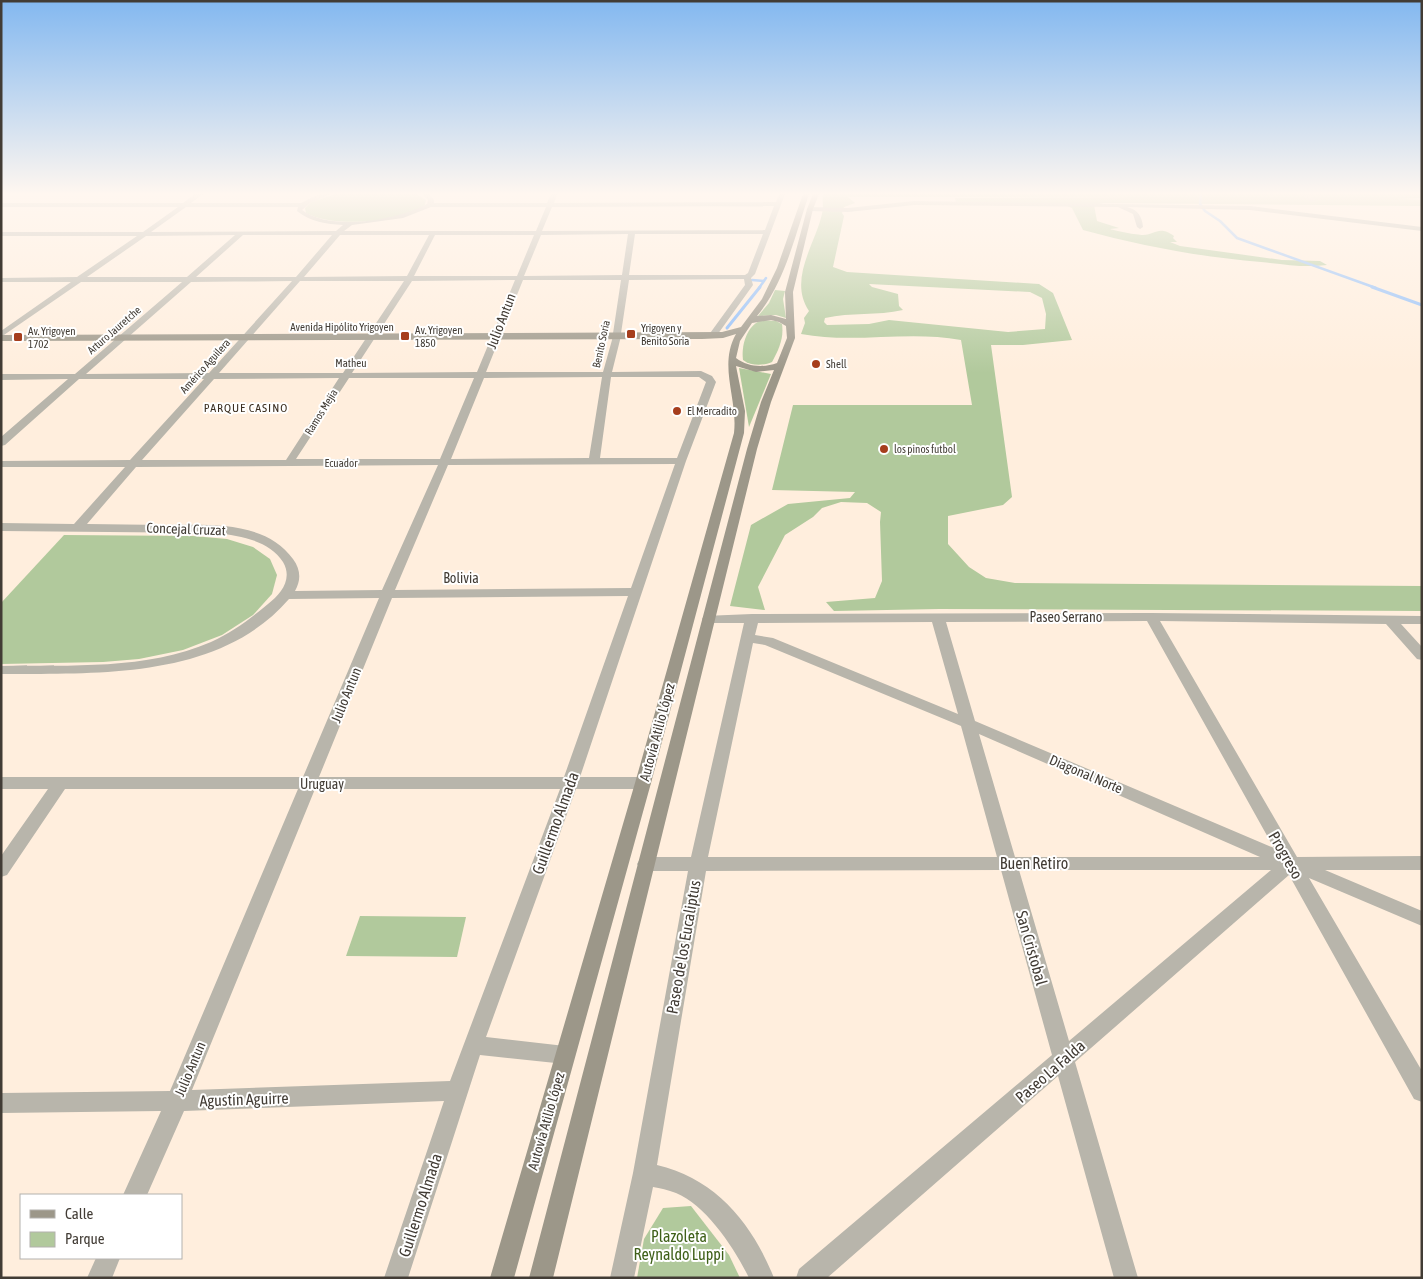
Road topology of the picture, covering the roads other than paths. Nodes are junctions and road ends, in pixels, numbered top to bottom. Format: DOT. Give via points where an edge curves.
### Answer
graph roads {
  1 [pos="118,254"];
  2 [pos="219,254"];
  3 [pos="320,254"];
  4 [pos="422,254"];
  5 [pos="529,254"];
  6 [pos="629,254"];
  7 [pos="759,254"];
  8 [pos="787,254"];
  9 [pos="797,254"];
  10 [pos="747,277"];
  11 [pos="518,278"];
  12 [pos="626,278"];
  13 [pos="298,279"];
  14 [pos="409,279"];
  15 [pos="1,280"];
  16 [pos="80,280"];
  17 [pos="190,280"];
  18 [pos="745,325"];
  19 [pos="790,326"];
  20 [pos="712,336"];
  21 [pos="616,338"];
  22 [pos="1,339"];
  23 [pos="495,339"];
  24 [pos="120,340"];
  25 [pos="244,340"];
  26 [pos="369,340"];
  27 [pos="732,355"];
  28 [pos="782,364"];
  29 [pos="345,374"];
  30 [pos="480,374"];
  31 [pos="607,374"];
  32 [pos="702,374"];
  33 [pos="213,375"];
  34 [pos="78,376"];
  35 [pos="1,377"];
  36 [pos="1,443"];
  37 [pos="681,461"];
  38 [pos="594,462"];
  39 [pos="444,463"];
  40 [pos="1,464"];
  41 [pos="132,464"];
  42 [pos="288,464"];
  43 [pos="79,526"];
  44 [pos="1,527"];
  45 [pos="636,592"];
  46 [pos="387,594"];
  47 [pos="286,595"];
  48 [pos="1151,617"];
  49 [pos="752,618"];
  50 [pos="938,618"];
  51 [pos="709,619"];
  52 [pos="1390,620"];
  53 [pos="1422,620"];
  54 [pos="748,638"];
  55 [pos="1422,656"];
  56 [pos="1,670"];
  57 [pos="967,723"];
  58 [pos="1,783"];
  59 [pos="60,783"];
  60 [pos="570,783"];
  61 [pos="643,783"];
  62 [pos="309,784"];
  63 [pos="1008,863"];
  64 [pos="1291,863"];
  65 [pos="1422,863"];
  66 [pos="646,864"];
  67 [pos="698,864"];
  68 [pos="1,870"];
  69 [pos="1422,918"];
  70 [pos="473,1045"];
  71 [pos="565,1055"];
  72 [pos="1064,1059"];
  73 [pos="458,1091"];
  74 [pos="1422,1092"];
  75 [pos="177,1101"];
  76 [pos="1,1103"];
  77 [pos="644,1173"];
  78 [pos="135,1194"];
  79 [pos="108,1259"];
  80 [pos="99,1278"];
  81 [pos="396,1278"];
  82 [pos="502,1278"];
  83 [pos="541,1278"];
  84 [pos="622,1278"];
  85 [pos="762,1278"];
  86 [pos="808,1278"];
  87 [pos="1126,1278"];
  1 -- 16 [label="street"];
  2 -- 17 [label="street, Arturo Jauretche"];
  3 -- 13 [label="street, Américo Aguilera"];
  4 -- 14 [label="street, Ramos Mejia"];
  5 -- 11 [label="street, Julio Antun"];
  6 -- 12 [label="street, Benito Soria"];
  7 -- 10 [label="street"];
  8 -- 18 [label="main road, Autovía Atilio López" via="771,291"];
  9 -- 19 [label="main road, Autovía Atilio López" via="789,292"];
  10 -- 12 [label="street"];
  10 -- 20 [label="street" via="750,283 747,289"];
  11 -- 12 [label="street"];
  11 -- 14 [label="street"];
  11 -- 23 [label="street, Julio Antun"];
  12 -- 21 [label="street, Benito Soria"];
  13 -- 14 [label="street"];
  13 -- 17 [label="street"];
  13 -- 25 [label="street, Américo Aguilera"];
  14 -- 26 [label="street, Ramos Mejia"];
  15 -- 16 [label="street"];
  16 -- 17 [label="street"];
  16 -- 22 [label="street"];
  17 -- 24 [label="street, Arturo Jauretche"];
  18 -- 19 [label="main road" via="769,318 786,321"];
  18 -- 20 [label="main road, Avenida Hipólito Yrigoyen"];
  18 -- 27 [label="main road, Autovía Atilio López"];
  19 -- 28 [label="main road, Autovía Atilio López" via="791,338"];
  20 -- 21 [label="main road, Avenida Hipólito Yrigoyen"];
  21 -- 23 [label="main road, Avenida Hipólito Yrigoyen"];
  21 -- 27 [label="main road, Avenida Hipólito Yrigoyen" via="711,340 724,344"];
  21 -- 31 [label="street, Benito Soria"];
  22 -- 24 [label="main road, Avenida Hipólito Yrigoyen"];
  23 -- 26 [label="main road, Avenida Hipólito Yrigoyen"];
  23 -- 30 [label="street, Julio Antun"];
  24 -- 25 [label="main road, Avenida Hipólito Yrigoyen"];
  24 -- 34 [label="street, Arturo Jauretche"];
  25 -- 26 [label="main road, Avenida Hipólito Yrigoyen"];
  25 -- 33 [label="street, Américo Aguilera"];
  26 -- 29 [label="street, Ramos Mejia"];
  27 -- 28 [label="main road" via="739,365 758,369"];
  27 -- 61 [label="main road, Autovía Atilio López" via="741,410 739,433"];
  28 -- 51 [label="main road, Autovía Atilio López" via="759,423"];
  29 -- 30 [label="street, Matheu"];
  29 -- 33 [label="street, Matheu"];
  29 -- 42 [label="street, Ramos Mejia"];
  30 -- 31 [label="street, Matheu"];
  30 -- 39 [label="street, Julio Antun"];
  31 -- 32 [label="street, Matheu"];
  31 -- 38 [label="street, Benito Soria"];
  32 -- 37 [label="street, Guillermo Almada" via="712,382"];
  33 -- 34 [label="street, Matheu"];
  33 -- 41 [label="street, Américo Aguilera"];
  34 -- 35 [label="street, Matheu"];
  34 -- 36 [label="street, Arturo Jauretche"];
  37 -- 38 [label="street, Ecuador"];
  37 -- 45 [label="street, Guillermo Almada"];
  38 -- 39 [label="street, Ecuador"];
  39 -- 42 [label="street, Ecuador"];
  39 -- 46 [label="street, Julio Antun"];
  40 -- 41 [label="street, Ecuador"];
  41 -- 42 [label="street, Ecuador"];
  41 -- 43 [label="street, Américo Aguilera"];
  43 -- 44 [label="street, Concejal Cruzat"];
  43 -- 47 [label="street, Concejal Cruzat" via="239,532 276,546 284,554 292,566 294,581"];
  45 -- 46 [label="street, Bolivia"];
  45 -- 60 [label="street, Guillermo Almada"];
  46 -- 47 [label="street, Bolivia"];
  46 -- 62 [label="street, Julio Antun"];
  47 -- 56 [label="street, Concejal Cruzat" via="264,616 219,645 169,661 120,667"];
  48 -- 50 [label="street, Paseo Serrano"];
  48 -- 52 [label="street, Paseo Serrano"];
  48 -- 64 [label="street, Progreso"];
  49 -- 50 [label="street, Paseo Serrano"];
  49 -- 51 [label="street, Paseo Serrano"];
  49 -- 54 [label="street, Paseo de los Eucaliptus"];
  50 -- 57 [label="street, San Cristobal"];
  51 -- 66 [label="main road, Autovía Atilio López"];
  52 -- 53 [label="street, Paseo Serrano"];
  52 -- 55 [label="street"];
  54 -- 57 [label="street, Diagonal Norte" via="768,641"];
  54 -- 67 [label="street, Paseo de los Eucaliptus"];
  57 -- 63 [label="street, San Cristobal"];
  57 -- 64 [label="street, Diagonal Norte"];
  58 -- 59 [label="street, Uruguay"];
  59 -- 62 [label="street, Uruguay"];
  59 -- 68 [label="street"];
  60 -- 61 [label="street, Uruguay"];
  60 -- 62 [label="street, Uruguay"];
  60 -- 70 [label="street, Guillermo Almada"];
  61 -- 71 [label="main road, Autovía Atilio López"];
  62 -- 75 [label="street, Julio Antun"];
  63 -- 64 [label="street, Buen Retiro"];
  63 -- 67 [label="street, Buen Retiro"];
  63 -- 72 [label="street, San Cristobal"];
  64 -- 65 [label="street, Buen Retiro"];
  64 -- 69 [label="street, Diagonal Norte"];
  64 -- 72 [label="street, Paseo La Falda"];
  64 -- 74 [label="street, Progreso"];
  66 -- 67 [label="street, Buen Retiro"];
  66 -- 83 [label="main road, Autovía Atilio López"];
  67 -- 77 [label="street, Paseo de los Eucaliptus"];
  70 -- 71 [label="street"];
  70 -- 73 [label="street, Guillermo Almada"];
  71 -- 82 [label="main road, Autovía Atilio López"];
  72 -- 86 [label="street, Paseo La Falda"];
  72 -- 87 [label="street, San Cristobal"];
  73 -- 75 [label="street, Agustín Aguirre"];
  73 -- 81 [label="street, Guillermo Almada"];
  75 -- 76 [label="street, Agustín Aguirre"];
  75 -- 78 [label="street, Julio Antun"];
  77 -- 84 [label="street, Paseo de los Eucaliptus"];
  77 -- 85 [label="street" via="686,1186 712,1205 730,1225"];
  79 -- 80 [label="street"];
}
